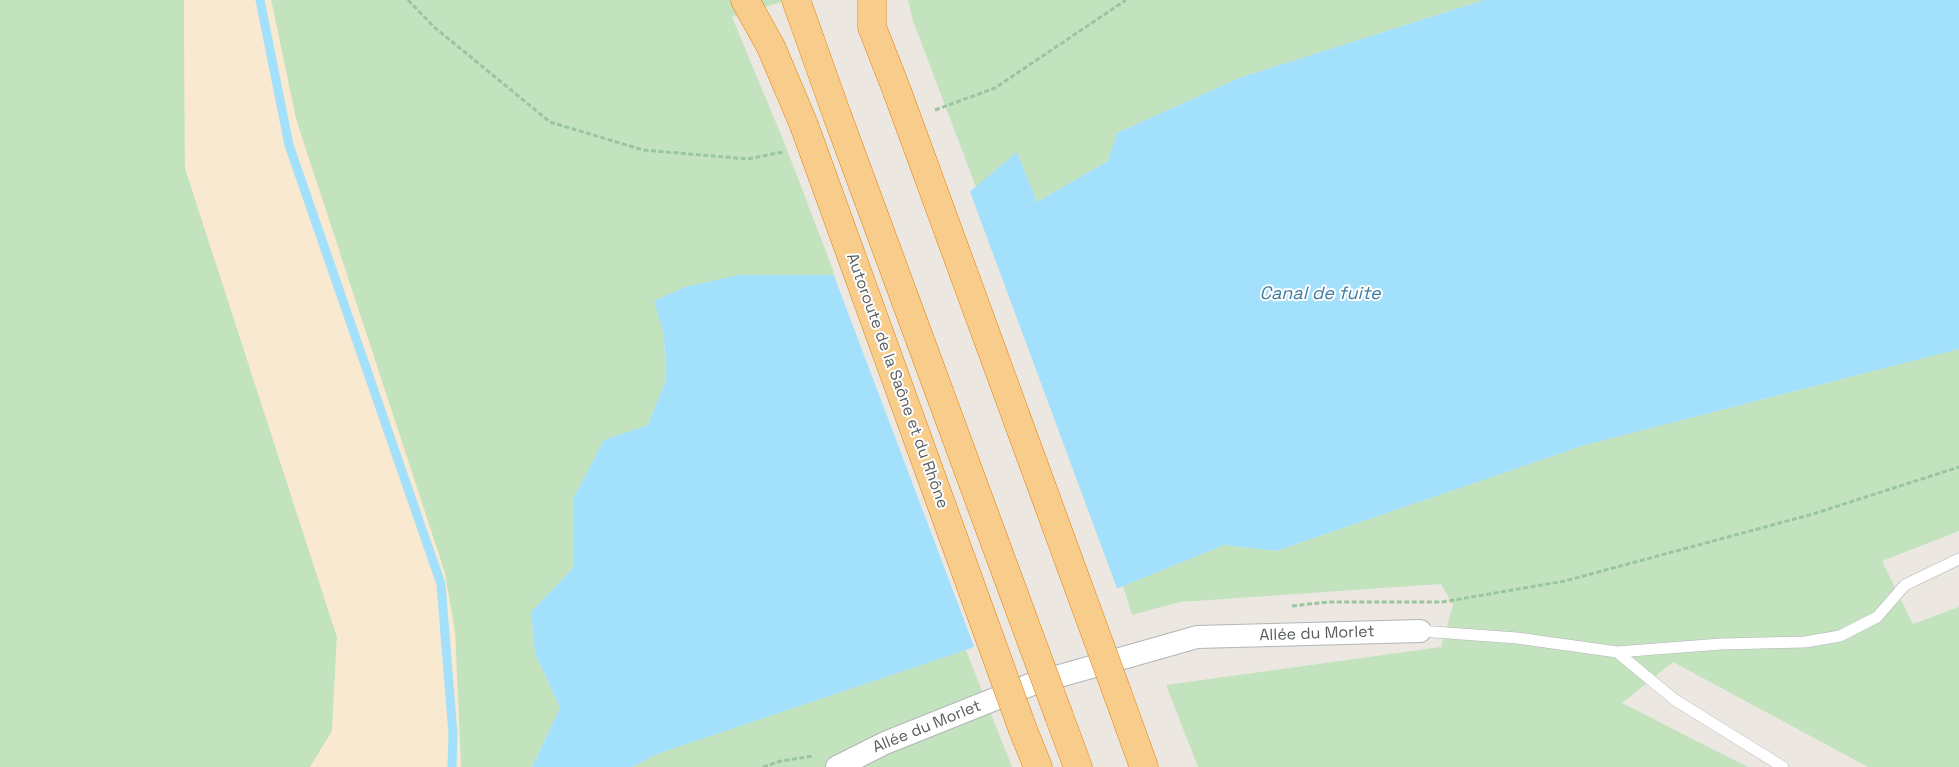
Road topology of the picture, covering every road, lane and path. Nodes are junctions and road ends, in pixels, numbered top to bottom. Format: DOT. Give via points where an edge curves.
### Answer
graph roads {
  1 [pos="408,0"];
  2 [pos="745,0"];
  3 [pos="796,0"];
  4 [pos="851,0"];
  5 [pos="872,0"];
  6 [pos="1126,0"];
  7 [pos="872,27"];
  8 [pos="934,110"];
  9 [pos="786,152"];
  10 [pos="1959,559"];
  11 [pos="1420,631"];
  12 [pos="1617,652"];
  13 [pos="828,761"];
  14 [pos="763,767"];
  15 [pos="1038,767"];
  16 [pos="1078,767"];
  17 [pos="1144,767"];
  18 [pos="1783,767"];
  1 -- 9 [label="path" via="434,27 550,122 643,150 748,159"];
  2 -- 15 [label="highway, Autoroute de la Saône et du Rhône, bridge" via="771,47 804,125"];
  3 -- 16 [label="highway, bridge"];
  4 -- 7 [label="highway"];
  5 -- 7 [label="highway"];
  6 -- 8 [label="path" via="995,88"];
  7 -- 17 [label="highway, bridge"];
  10 -- 12 [label="lane, Allée du Morlet" via="1905,585 1877,617 1840,636 1805,642"];
  11 -- 12 [label="lane, Allée du Morlet" via="1517,638"];
  11 -- 13 [label="street, Allée du Morlet" via="1197,637 1035,683 885,743"];
  12 -- 18 [label="lane" via="1675,700"];
  13 -- 14 [label="path" via="781,761"];
}
